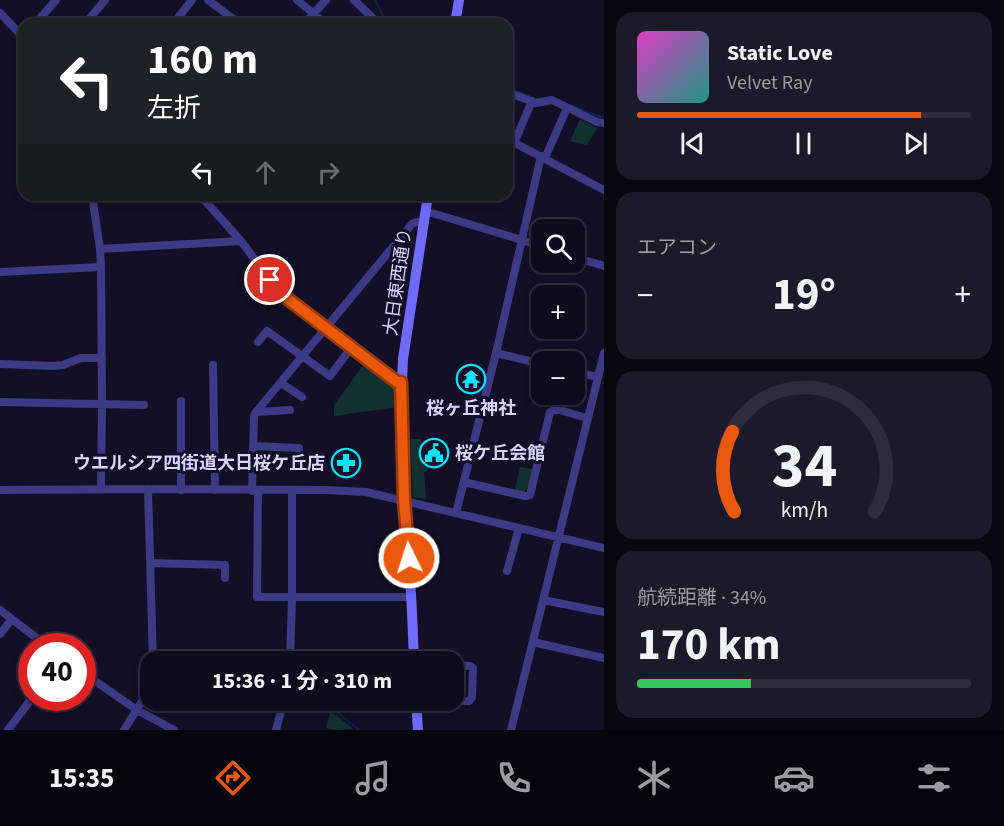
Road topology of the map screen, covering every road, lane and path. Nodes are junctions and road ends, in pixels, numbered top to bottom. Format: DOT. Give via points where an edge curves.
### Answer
graph roads {
  1 [pos="56,0"];
  2 [pos="105,0"];
  3 [pos="192,0"];
  4 [pos="208,0"];
  5 [pos="297,0"];
  6 [pos="326,0"];
  7 [pos="354,0"];
  8 [pos="459,0"];
  9 [pos="0,13"];
  10 [pos="313,13"];
  11 [pos="179,16"];
  12 [pos="40,18"];
  13 [pos="90,18"];
  14 [pos="182,18"];
  15 [pos="232,18"];
  16 [pos="309,18"];
  17 [pos="319,18"];
  18 [pos="373,18"];
  19 [pos="456,18"];
  20 [pos="18,31"];
  21 [pos="513,94"];
  22 [pos="532,101"];
  23 [pos="567,108"];
  24 [pos="603,123"];
  25 [pos="513,137"];
  26 [pos="513,142"];
  27 [pos="543,157"];
  28 [pos="603,190"];
  29 [pos="93,201"];
  30 [pos="205,201"];
  31 [pos="427,201"];
  32 [pos="425,211"];
  33 [pos="423,223"];
  34 [pos="521,240"];
  35 [pos="241,241"];
  36 [pos="531,243"];
  37 [pos="100,249"];
  38 [pos="585,260"];
  39 [pos="603,266"];
  40 [pos="101,267"];
  41 [pos="0,272"];
  42 [pos="325,328"];
  43 [pos="258,342"];
  44 [pos="351,348"];
  45 [pos="495,353"];
  46 [pos="603,353"];
  47 [pos="302,357"];
  48 [pos="102,358"];
  49 [pos="531,361"];
  50 [pos="0,364"];
  51 [pos="213,365"];
  52 [pos="585,374"];
  53 [pos="598,377"];
  54 [pos="401,382"];
  55 [pos="281,383"];
  56 [pos="302,397"];
  57 [pos="181,401"];
  58 [pos="0,402"];
  59 [pos="102,404"];
  60 [pos="144,405"];
  61 [pos="290,410"];
  62 [pos="256,412"];
  63 [pos="588,418"];
  64 [pos="253,446"];
  65 [pos="299,468"];
  66 [pos="464,482"];
  67 [pos="101,489"];
  68 [pos="148,489"];
  69 [pos="0,490"];
  70 [pos="181,490"];
  71 [pos="215,490"];
  72 [pos="292,490"];
  73 [pos="255,491"];
  74 [pos="404,500"];
  75 [pos="456,513"];
  76 [pos="519,528"];
  77 [pos="558,537"];
  78 [pos="603,548"];
  79 [pos="151,563"];
  80 [pos="507,572"];
  81 [pos="225,578"];
  82 [pos="411,597"];
  83 [pos="292,598"];
  84 [pos="543,600"];
  85 [pos="0,610"];
  86 [pos="603,612"];
  87 [pos="12,619"];
  88 [pos="30,633"];
  89 [pos="0,634"];
  90 [pos="533,642"];
  91 [pos="153,651"];
  92 [pos="290,651"];
  93 [pos="413,651"];
  94 [pos="603,658"];
  95 [pos="464,666"];
  96 [pos="96,682"];
  97 [pos="464,701"];
  98 [pos="140,705"];
  99 [pos="137,710"];
  100 [pos="22,711"];
  101 [pos="281,711"];
  102 [pos="417,711"];
  103 [pos="8,730"];
  104 [pos="123,730"];
  105 [pos="174,730"];
  106 [pos="276,730"];
  107 [pos="418,730"];
  108 [pos="511,730"];
  1 -- 12 [label="street"];
  2 -- 13 [label="street"];
  3 -- 11 [label="street"];
  4 -- 15 [label="street"];
  5 -- 10 [label="street"];
  6 -- 10 [label="street"];
  7 -- 18 [label="street"];
  8 -- 19 [label="street"];
  9 -- 20 [label="street"];
  10 -- 16 [label="street"];
  10 -- 17 [label="street"];
  11 -- 14 [label="street"];
  21 -- 22 [label="street"];
  22 -- 23 [label="street" via="552,100"];
  22 -- 25 [label="street"];
  23 -- 24 [label="street"];
  23 -- 27 [label="street"];
  26 -- 27 [label="street"];
  27 -- 28 [label="street"];
  27 -- 34 [label="street"];
  29 -- 37 [label="street"];
  30 -- 35 [label="street"];
  31 -- 32 [label="street, 大日東西通り"];
  32 -- 33 [label="street, 大日東西通り"];
  32 -- 34 [label="street"];
  33 -- 42 [label="street" via="412,224"];
  33 -- 54 [label="street, 大日東西通り"];
  34 -- 36 [label="street"];
  34 -- 45 [label="street"];
  35 -- 37 [label="street"];
  35 -- 42 [label="street" via="280,293"];
  37 -- 40 [label="street"];
  38 -- 39 [label="street"];
  40 -- 41 [label="street"];
  40 -- 48 [label="street"];
  42 -- 44 [label="street"];
  42 -- 47 [label="street"];
  43 -- 47 [label="street" via="267,331"];
  44 -- 47 [label="street" via="330,376"];
  44 -- 54 [label="street"];
  45 -- 49 [label="street"];
  45 -- 66 [label="street"];
  46 -- 53 [label="street"];
  47 -- 55 [label="street"];
  48 -- 50 [label="street" via="81,358 54,366"];
  48 -- 59 [label="street"];
  51 -- 71 [label="street"];
  52 -- 53 [label="street"];
  53 -- 63 [label="street"];
  54 -- 74 [label="street, 大日東西通り"];
  55 -- 56 [label="street"];
  55 -- 62 [label="street"];
  57 -- 70 [label="street"];
  58 -- 59 [label="street"];
  59 -- 60 [label="street"];
  59 -- 67 [label="street"];
  61 -- 62 [label="street"];
  62 -- 64 [label="street"];
  63 -- 66 [label="street" via="556,409 550,412 530,495"];
  63 -- 77 [label="street"];
  64 -- 65 [label="street" via="298,448"];
  64 -- 73 [label="street"];
  66 -- 75 [label="street"];
  67 -- 68 [label="street"];
  67 -- 69 [label="street"];
  68 -- 70 [label="street"];
  68 -- 79 [label="street"];
  70 -- 71 [label="street"];
  71 -- 73 [label="street"];
  72 -- 73 [label="street"];
  72 -- 74 [label="street" via="366,492"];
  72 -- 83 [label="street"];
  73 -- 83 [label="street" via="257,597"];
  74 -- 75 [label="street"];
  74 -- 82 [label="street, 大日東西通り"];
  75 -- 76 [label="street"];
  76 -- 77 [label="street"];
  76 -- 80 [label="street"];
  77 -- 78 [label="street"];
  77 -- 84 [label="street"];
  79 -- 81 [label="street" via="225,565"];
  79 -- 91 [label="street"];
  82 -- 83 [label="street"];
  82 -- 93 [label="street, 大日東西通り"];
  83 -- 92 [label="street"];
  84 -- 86 [label="street"];
  84 -- 90 [label="street"];
  85 -- 87 [label="street"];
  87 -- 88 [label="street"];
  87 -- 89 [label="street"];
  90 -- 94 [label="street"];
  90 -- 108 [label="street"];
  95 -- 97 [label="street" via="473,668 472,697"];
  96 -- 99 [label="street"];
  98 -- 99 [label="street"];
  99 -- 104 [label="street"];
  99 -- 105 [label="street"];
  100 -- 103 [label="street"];
  101 -- 106 [label="street"];
  102 -- 107 [label="street"];
}
